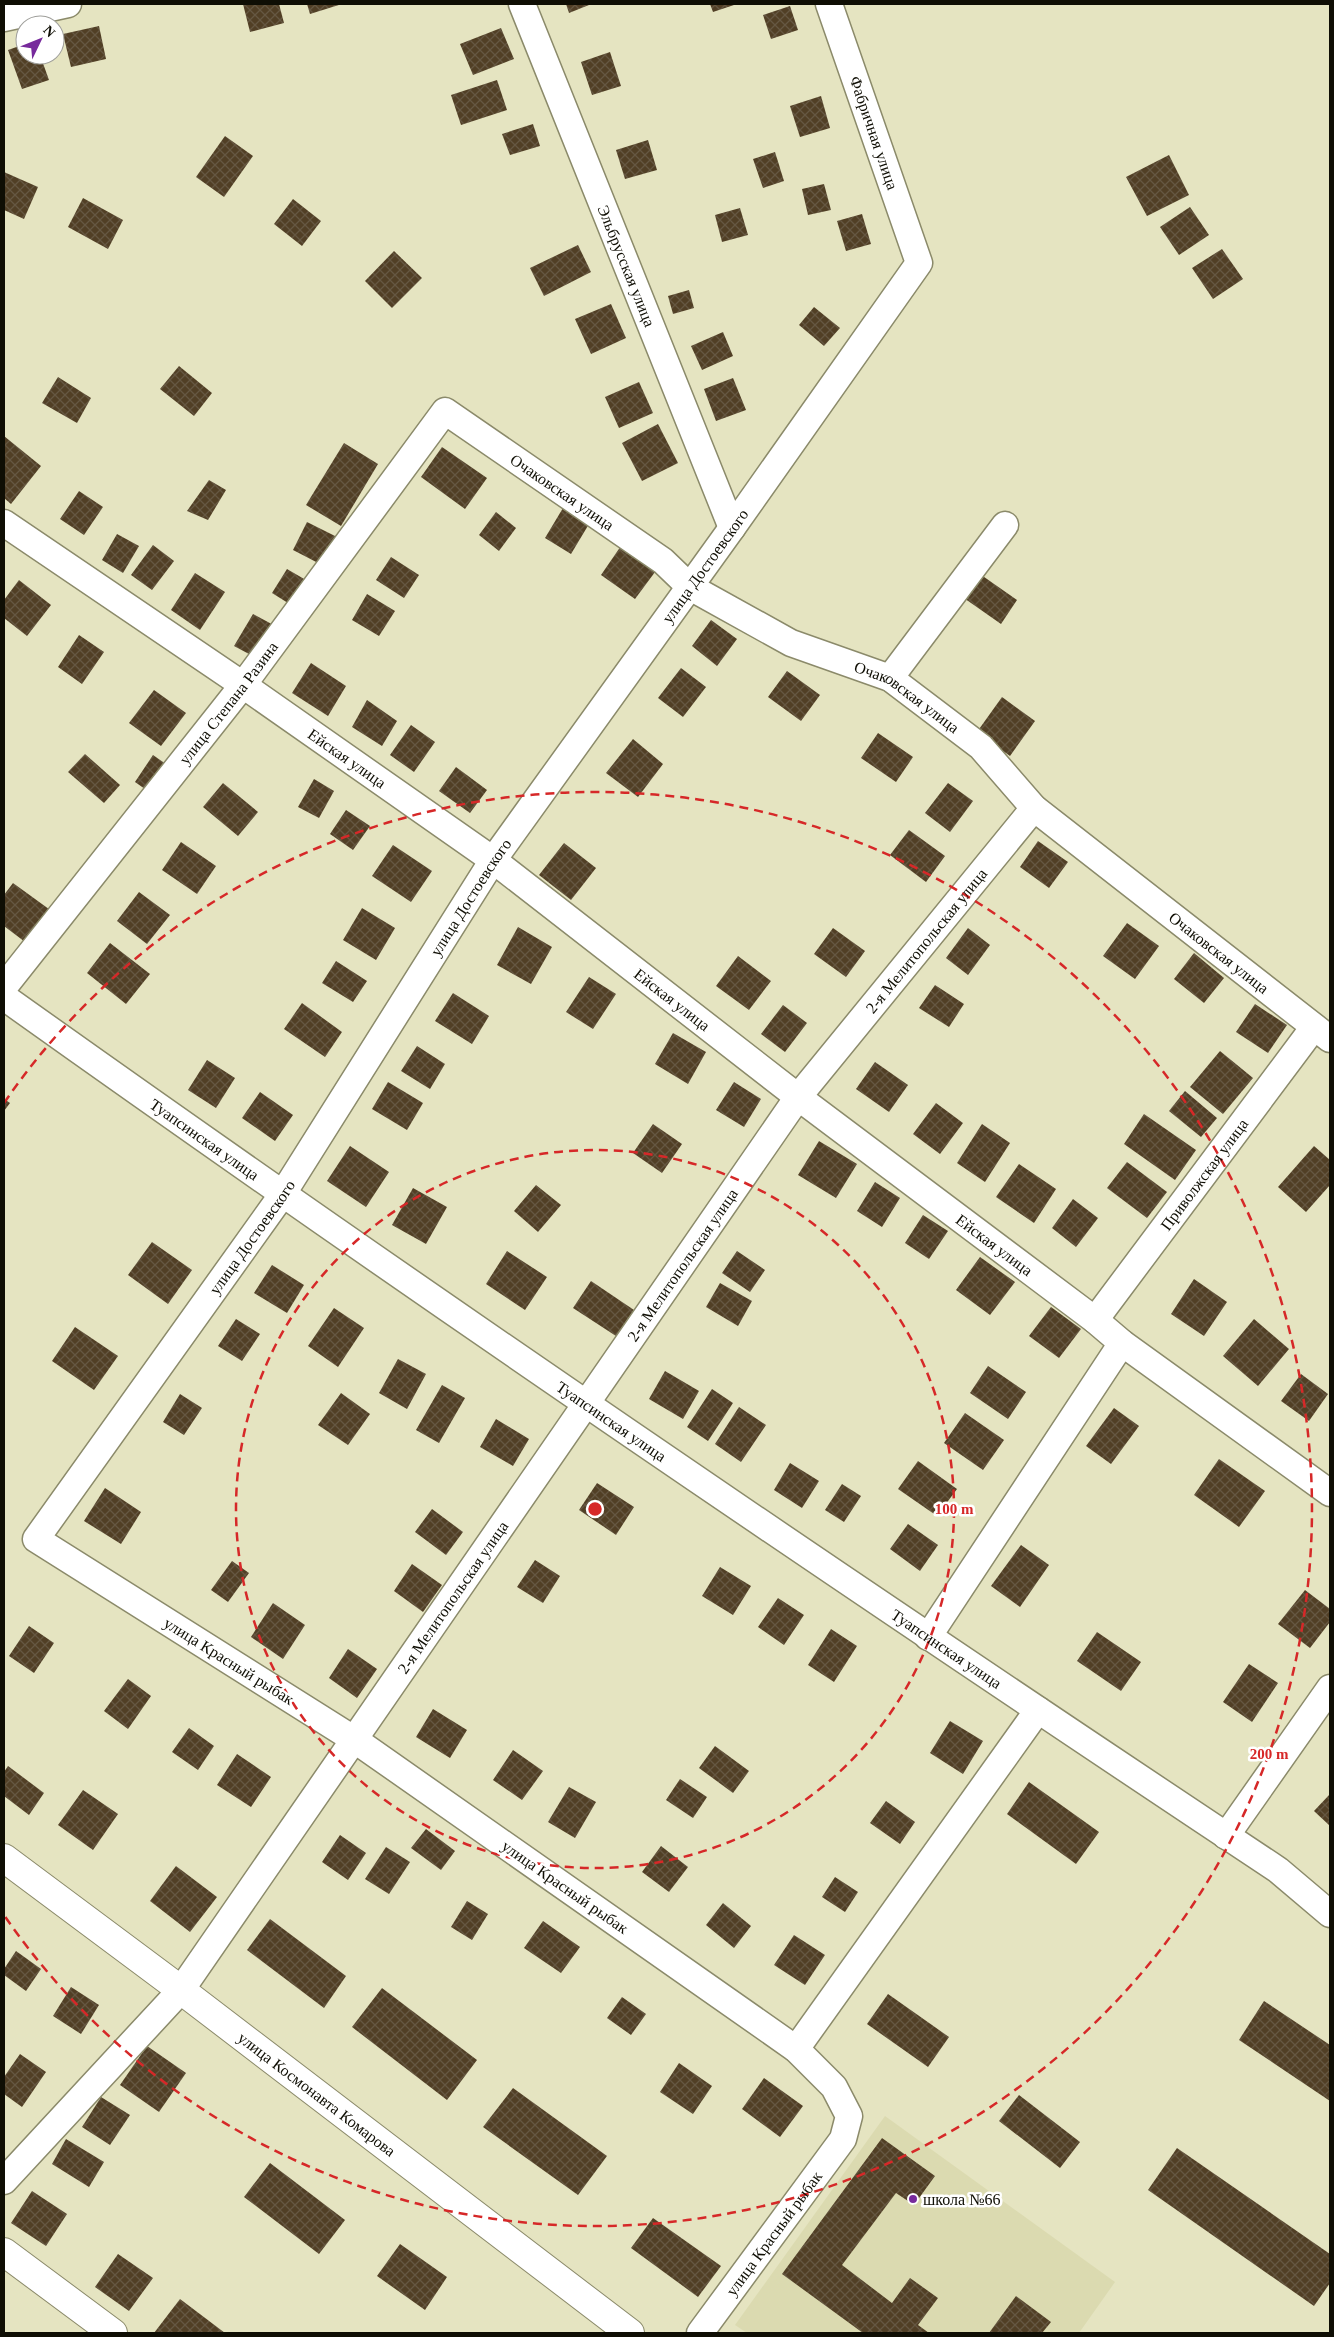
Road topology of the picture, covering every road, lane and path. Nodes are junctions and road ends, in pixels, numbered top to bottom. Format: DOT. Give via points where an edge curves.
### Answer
graph roads {
  1 [pos="68,4"];
  2 [pos="522,4"];
  3 [pos="829,4"];
  4 [pos="4,18"];
  5 [pos="919,263"];
  6 [pos="445,411"];
  7 [pos="4,523"];
  8 [pos="1005,525"];
  9 [pos="732,528"];
  10 [pos="690,586"];
  11 [pos="890,678"];
  12 [pos="243,685"];
  13 [pos="1034,808"];
  14 [pos="493,860"];
  15 [pos="4,987"];
  16 [pos="4,997"];
  17 [pos="1322,1033"];
  18 [pos="798,1097"];
  19 [pos="282,1195"];
  20 [pos="1095,1320"];
  21 [pos="1122,1343"];
  22 [pos="584,1404"];
  23 [pos="1330,1493"];
  24 [pos="36,1539"];
  25 [pos="928,1637"];
  26 [pos="1330,1688"];
  27 [pos="1038,1710"];
  28 [pos="355,1740"];
  29 [pos="1226,1836"];
  30 [pos="4,1858"];
  31 [pos="1330,1914"];
  32 [pos="181,1990"];
  33 [pos="796,2049"];
  34 [pos="5,2177"];
  35 [pos="4,2252"];
  36 [pos="113,2333"];
  37 [pos="630,2333"];
  38 [pos="700,2333"];
  1 -- 4 [label="street"];
  2 -- 9 [label="street, Эльбрусская улица"];
  3 -- 5 [label="street, Фабричная улица"];
  5 -- 9 [label="street, улица Достоевского"];
  6 -- 10 [label="street, Очаковская улица" via="663,561"];
  6 -- 12 [label="street, улица Степана Разина"];
  7 -- 12 [label="street, Ейская улица"];
  8 -- 11 [label="street"];
  9 -- 10 [label="street, улица Достоевского"];
  10 -- 11 [label="street, Очаковская улица" via="792,643"];
  10 -- 14 [label="street, улица Достоевского"];
  11 -- 13 [label="street, Очаковская улица" via="981,747"];
  12 -- 14 [label="street, Ейская улица"];
  12 -- 15 [label="street, улица Степана Разина"];
  13 -- 17 [label="street, Очаковская улица"];
  13 -- 18 [label="street, 2-я Мелитопольская улица"];
  14 -- 18 [label="street, Ейская улица"];
  14 -- 19 [label="street, улица Достоевского"];
  16 -- 19 [label="street, Туапсинская улица"];
  17 -- 20 [label="street, Приволжская улица"];
  18 -- 20 [label="street, Ейская улица"];
  18 -- 22 [label="street, 2-я Мелитопольская улица"];
  19 -- 22 [label="street, Туапсинская улица"];
  19 -- 24 [label="street, улица Достоевского"];
  20 -- 21 [label="street, Ейская улица"];
  21 -- 23 [label="street, Ейская улица"];
  21 -- 25 [label="street"];
  22 -- 25 [label="street, Туапсинская улица"];
  22 -- 28 [label="street, 2-я Мелитопольская улица"];
  24 -- 28 [label="street, улица Красный рыбак"];
  25 -- 27 [label="street, Туапсинская улица"];
  26 -- 29 [label="street"];
  27 -- 29 [label="street, Туапсинская улица"];
  27 -- 33 [label="street"];
  28 -- 32 [label="street, 2-я Мелитопольская улица"];
  28 -- 33 [label="street, улица Красный рыбак"];
  29 -- 31 [label="street, Туапсинская улица" via="1278,1870"];
  30 -- 32 [label="main road, улица Космонавта Комарова"];
  32 -- 34 [label="street, 2-я Мелитопольская улица"];
  32 -- 37 [label="main road, улица Космонавта Комарова"];
  33 -- 38 [label="street, улица Красный рыбак" via="834,2087 849,2116 843,2139"];
  35 -- 36 [label="main road"];
}
